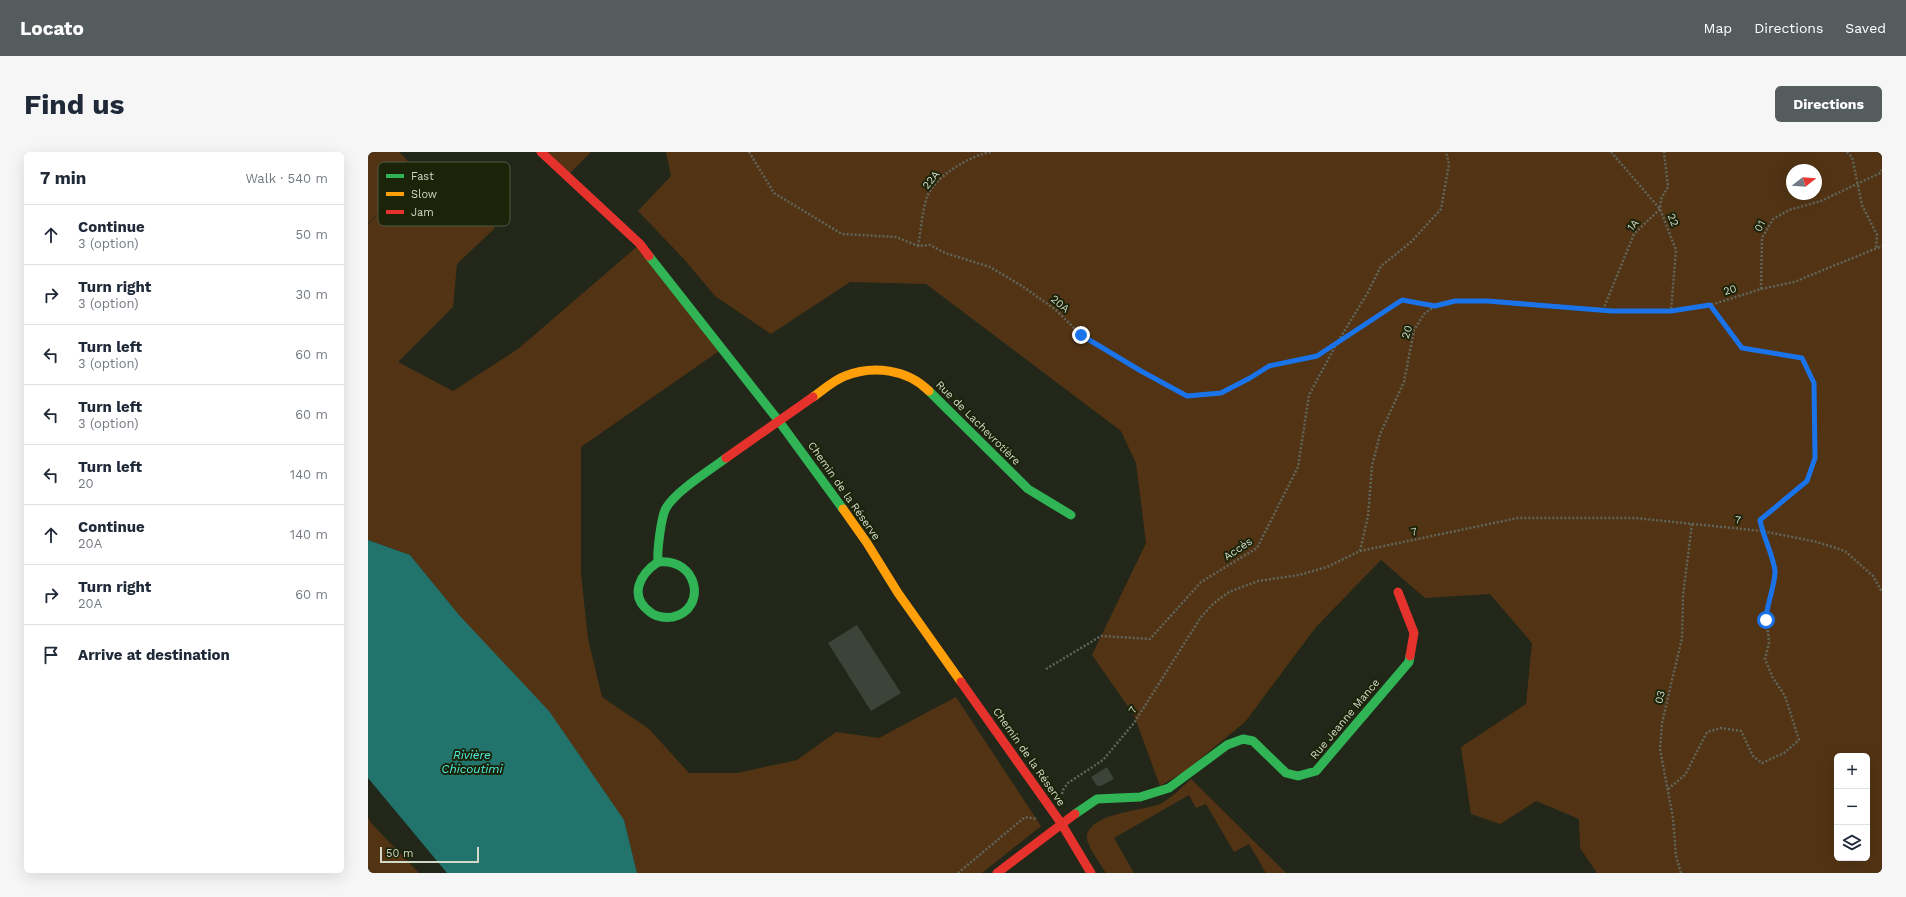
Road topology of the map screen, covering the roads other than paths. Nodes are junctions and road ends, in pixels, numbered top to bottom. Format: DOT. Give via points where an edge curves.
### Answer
graph roads {
  1 [pos="541,152"];
  2 [pos="778,420"];
  3 [pos="1071,515"];
  4 [pos="658,562"];
  5 [pos="1398,592"];
  6 [pos="1061,823"];
  7 [pos="997,873"];
  8 [pos="1091,873"];
  1 -- 2 [label="street, Chemin de la Réserve" via="640,244"];
  2 -- 3 [label="street, Rue de Lachevrotière" via="844,376 872,370 898,372 924,386 1028,489"];
  2 -- 4 [label="street, Rue de Lachevrotière" via="683,490 666,508 657,550"];
  2 -- 6 [label="street, Chemin de la Réserve" via="867,543 898,593"];
  4 -- 4 [label="street" via="641,576 639,598 651,614 664,618 675,617 692,603 693,581 688,571 679,564"];
  5 -- 6 [label="street, Rue Jeanne Mance" via="1414,633 1408,662 1316,771 1298,776 1286,773 1253,741 1242,739 1227,745 1169,788 1140,797 1097,799"];
  6 -- 7 [label="street, Rue Jeanne Mance"];
  6 -- 8 [label="street, Chemin de la Réserve"];
}
